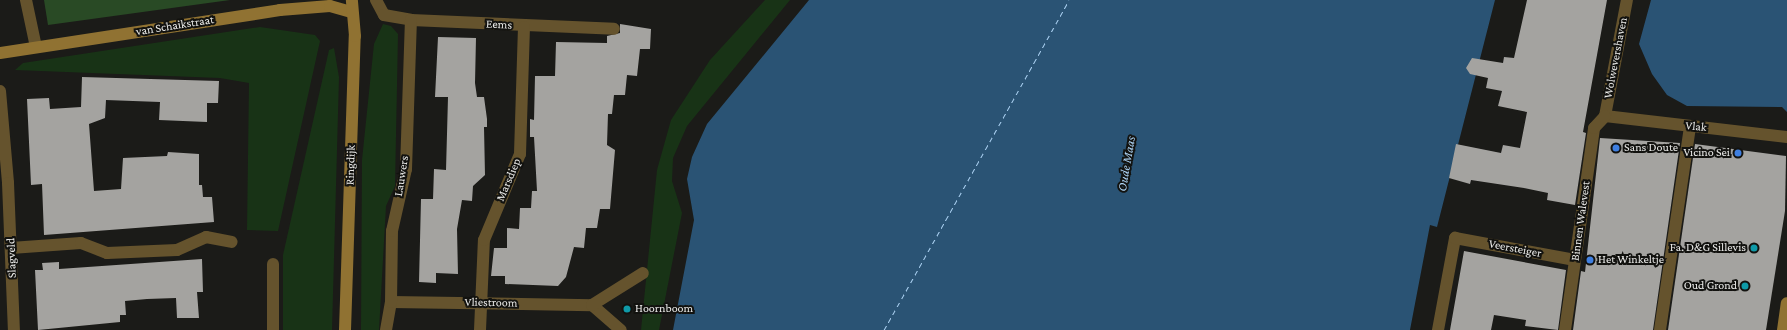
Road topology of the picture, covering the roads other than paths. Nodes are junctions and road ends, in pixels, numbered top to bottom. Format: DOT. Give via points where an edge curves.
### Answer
graph roads {
  1 [pos="26,0"];
  2 [pos="376,0"];
  3 [pos="1628,0"];
  4 [pos="352,6"];
  5 [pos="411,20"];
  6 [pos="524,27"];
  7 [pos="614,29"];
  8 [pos="36,47"];
  9 [pos="0,53"];
  10 [pos="0,91"];
  11 [pos="1605,116"];
  12 [pos="1690,127"];
  13 [pos="1787,137"];
  14 [pos="232,242"];
  15 [pos="11,248"];
  16 [pos="1575,260"];
  17 [pos="272,264"];
  18 [pos="642,273"];
  19 [pos="391,302"];
  20 [pos="481,303"];
  21 [pos="1787,303"];
  22 [pos="592,305"];
  23 [pos="14,330"];
  24 [pos="273,330"];
  25 [pos="345,330"];
  26 [pos="386,330"];
  27 [pos="480,330"];
  28 [pos="621,330"];
  29 [pos="1438,330"];
  30 [pos="1565,330"];
  31 [pos="1660,330"];
  32 [pos="1782,330"];
  1 -- 8 [label="street"];
  2 -- 5 [label="street, Eems" via="384,15"];
  3 -- 11 [label="street, Wolwevershaven"];
  4 -- 8 [label="main road, van Schaikstraat" via="280,10"];
  4 -- 25 [label="main road, Ringdijk" via="355,36"];
  5 -- 6 [label="street, Eems"];
  5 -- 19 [label="street, Lauwers" via="406,169 392,231"];
  6 -- 7 [label="street, Eems"];
  6 -- 20 [label="street, Marsdiep" via="520,154 484,240"];
  8 -- 9 [label="main road, van Schaikstraat"];
  10 -- 15 [label="street, Slagveld"];
  11 -- 12 [label="street, Vlak"];
  11 -- 16 [label="street, Binnen Walevest" via="1594,128"];
  12 -- 13 [label="street, Vlak"];
  12 -- 31 [label="street"];
  14 -- 15 [label="street" via="206,237 177,250 107,252 80,243"];
  15 -- 23 [label="street, Slagveld"];
  16 -- 29 [label="street, Veersteiger" via="1455,238"];
  16 -- 30 [label="street, Binnen Walevest"];
  17 -- 24 [label="street"];
  18 -- 22 [label="street"];
  19 -- 20 [label="street, Vliestroom"];
  19 -- 26 [label="street, Lauwers"];
  20 -- 22 [label="street, Vliestroom"];
  20 -- 27 [label="street, Marsdiep"];
  21 -- 32 [label="main road"];
  22 -- 28 [label="street"];
}
